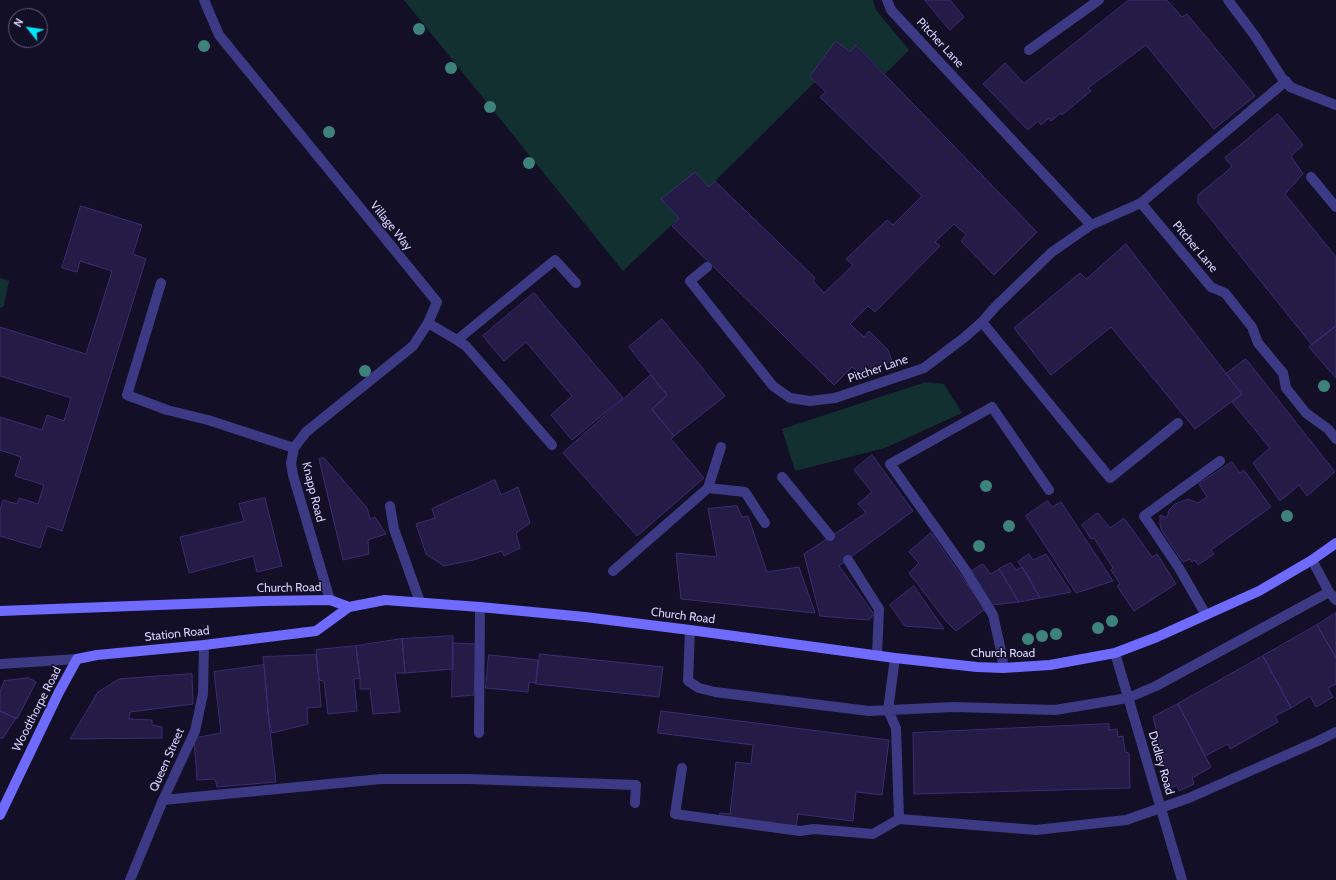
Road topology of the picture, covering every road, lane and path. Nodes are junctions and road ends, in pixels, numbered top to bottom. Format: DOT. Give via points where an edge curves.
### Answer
graph roads {
  1 [pos="204,0"];
  2 [pos="887,0"];
  3 [pos="1099,0"];
  4 [pos="1228,0"];
  5 [pos="1030,50"];
  6 [pos="1288,84"];
  7 [pos="1336,105"];
  8 [pos="1311,177"];
  9 [pos="1141,203"];
  10 [pos="1336,207"];
  11 [pos="1091,225"];
  12 [pos="707,267"];
  13 [pos="161,283"];
  14 [pos="576,283"];
  15 [pos="982,322"];
  16 [pos="428,323"];
  17 [pos="457,340"];
  18 [pos="1178,423"];
  19 [pos="1336,439"];
  20 [pos="552,445"];
  21 [pos="721,447"];
  22 [pos="294,448"];
  23 [pos="1220,461"];
  24 [pos="782,477"];
  25 [pos="708,488"];
  26 [pos="1048,490"];
  27 [pos="390,506"];
  28 [pos="765,523"];
  29 [pos="830,536"];
  30 [pos="1336,543"];
  31 [pos="848,560"];
  32 [pos="1312,560"];
  33 [pos="613,571"];
  34 [pos="1333,596"];
  35 [pos="330,600"];
  36 [pos="420,602"];
  37 [pos="349,607"];
  38 [pos="480,607"];
  39 [pos="0,611"];
  40 [pos="1206,615"];
  41 [pos="690,630"];
  42 [pos="204,645"];
  43 [pos="1115,653"];
  44 [pos="877,655"];
  45 [pos="895,658"];
  46 [pos="77,660"];
  47 [pos="0,664"];
  48 [pos="1003,668"];
  49 [pos="1128,698"];
  50 [pos="888,710"];
  51 [pos="1336,732"];
  52 [pos="479,733"];
  53 [pos="682,768"];
  54 [pos="163,800"];
  55 [pos="635,803"];
  56 [pos="1160,808"];
  57 [pos="0,815"];
  58 [pos="899,819"];
  59 [pos="130,880"];
  60 [pos="1182,880"];
  1 -- 16 [label="street, Village Way" via="218,35 437,302"];
  2 -- 11 [label="street, Pitcher Lane" via="891,10"];
  3 -- 5 [label="street"];
  4 -- 6 [label="street"];
  6 -- 7 [label="street"];
  6 -- 9 [label="street"];
  8 -- 10 [label="street"];
  9 -- 11 [label="street, Pitcher Lane"];
  9 -- 19 [label="street, Pitcher Lane" via="1211,287 1225,293 1252,327 1258,343 1283,373 1286,388 1306,413 1328,429"];
  11 -- 15 [label="street, Pitcher Lane" via="1052,252"];
  12 -- 15 [label="street, Pitcher Lane" via="690,281 773,386 790,398 810,401 835,398 924,368"];
  13 -- 22 [label="street, Knapp Road" via="127,395 167,410 208,420"];
  14 -- 17 [label="street" via="555,260"];
  15 -- 18 [label="street" via="1110,478"];
  16 -- 17 [label="street"];
  16 -- 22 [label="street, Village Way" via="413,346 306,432"];
  17 -- 20 [label="street" via="466,346"];
  21 -- 25 [label="street"];
  22 -- 35 [label="street, Knapp Road" via="291,463 293,475"];
  23 -- 40 [label="street" via="1144,516 1179,568"];
  24 -- 29 [label="street"];
  25 -- 28 [label="street" via="745,492"];
  25 -- 33 [label="street"];
  26 -- 48 [label="street" via="992,407 890,464 964,568 993,615"];
  27 -- 36 [label="street" via="394,529"];
  30 -- 32 [label="main road, Church Road"];
  31 -- 44 [label="street" via="879,609"];
  32 -- 34 [label="street"];
  32 -- 40 [label="main road, Church Road" via="1259,591"];
  34 -- 49 [label="street"];
  35 -- 37 [label="main road, Church Road"];
  35 -- 39 [label="main road, Church Road"];
  36 -- 37 [label="main road, Church Road" via="385,600"];
  36 -- 38 [label="main road, Church Road"];
  37 -- 42 [label="main road, Station Road" via="316,631"];
  38 -- 41 [label="main road, Church Road"];
  38 -- 52 [label="street"];
  40 -- 43 [label="main road, Church Road"];
  41 -- 44 [label="main road, Church Road"];
  41 -- 50 [label="street" via="688,681 698,688 869,711"];
  42 -- 46 [label="main road, Station Road" via="97,654"];
  42 -- 54 [label="street, Queen Street" via="203,694 195,731"];
  43 -- 48 [label="main road, Church Road" via="1050,665"];
  43 -- 49 [label="street, Dudley Road"];
  44 -- 45 [label="main road, Church Road"];
  45 -- 48 [label="main road, Church Road"];
  45 -- 50 [label="street"];
  46 -- 47 [label="street, Station Road"];
  46 -- 57 [label="main road, Woodthorpe Road"];
  49 -- 50 [label="street" via="1055,710 954,707"];
  49 -- 56 [label="street, Dudley Road"];
  50 -- 58 [label="street" via="896,728"];
  51 -- 56 [label="street" via="1189,798"];
  53 -- 58 [label="street" via="675,814 800,831 814,829 873,834"];
  54 -- 55 [label="street" via="380,779 468,779 636,785"];
  54 -- 59 [label="street, Queen Street"];
  56 -- 58 [label="street" via="1126,820 1036,830"];
  56 -- 60 [label="street, Dudley Road"];
}
